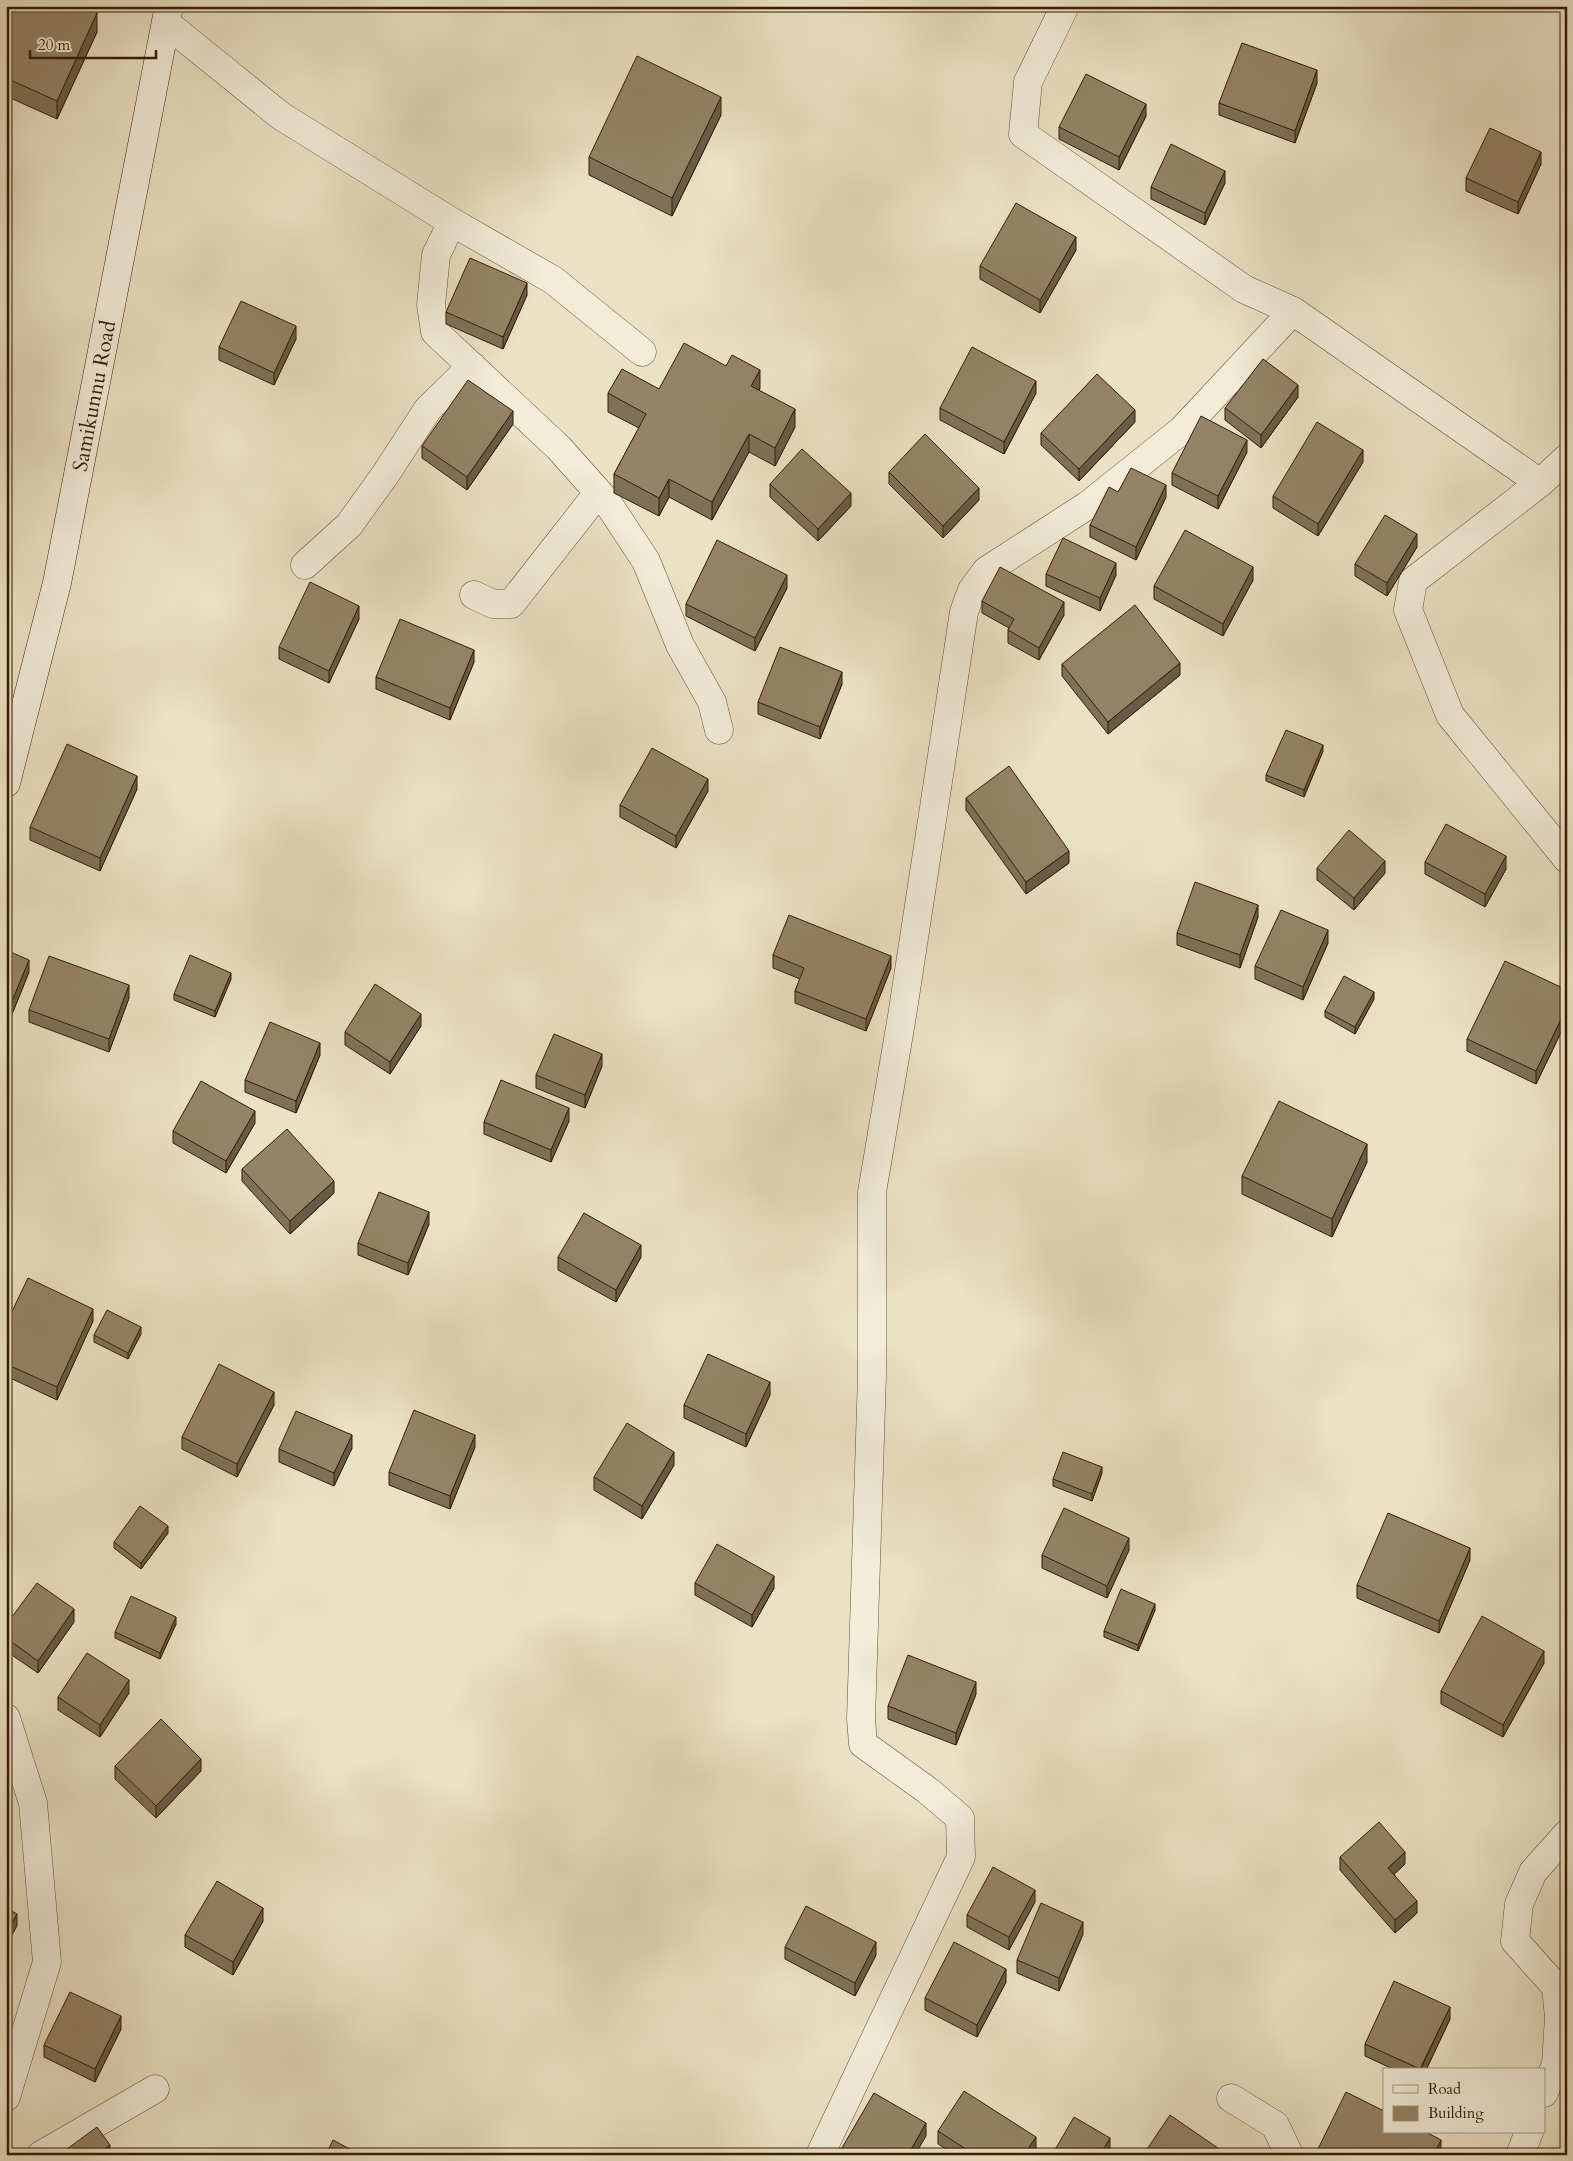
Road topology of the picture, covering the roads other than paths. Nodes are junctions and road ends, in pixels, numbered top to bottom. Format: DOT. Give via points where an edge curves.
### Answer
graph roads {
  1 [pos="1065,6"];
  2 [pos="168,15"];
  3 [pos="452,222"];
  4 [pos="1293,312"];
  5 [pos="642,352"];
  6 [pos="472,366"];
  7 [pos="1567,458"];
  8 [pos="1540,483"];
  9 [pos="598,492"];
  10 [pos="305,564"];
  11 [pos="474,595"];
  12 [pos="719,730"];
  13 [pos="6,782"];
  14 [pos="1567,860"];
  15 [pos="6,1718"];
  16 [pos="1567,1834"];
  17 [pos="1546,2088"];
  18 [pos="155,2089"];
  19 [pos="6,2097"];
  20 [pos="1231,2098"];
  21 [pos="1528,2134"];
  22 [pos="41,2155"];
  23 [pos="820,2155"];
  24 [pos="1287,2155"];
  25 [pos="1520,2155"];
  1 -- 4 [label="street" via="1028,82 1023,134 1244,289"];
  2 -- 3 [label="street" via="281,116"];
  2 -- 13 [label="street, Samikunnu Road" via="57,583"];
  3 -- 5 [label="street" via="553,280"];
  3 -- 6 [label="street" via="436,255 431,305 435,332"];
  4 -- 8 [label="street"];
  4 -- 23 [label="street" via="1182,430 1088,505 986,571 972,590 964,612 872,1192 872,1375 861,1719 863,1744 960,1818 961,1857"];
  6 -- 9 [label="street" via="559,448"];
  6 -- 10 [label="street" via="428,409 348,525"];
  7 -- 8 [label="street"];
  8 -- 14 [label="street" via="1413,580 1408,610 1450,715"];
  9 -- 11 [label="street" via="511,604 493,604"];
  9 -- 12 [label="street" via="646,561 680,645 712,702"];
  15 -- 19 [label="street" via="33,1802 47,1962"];
  16 -- 17 [label="street" via="1533,1872 1519,1904 1515,1941 1556,1987 1559,2017 1556,2064"];
  18 -- 22 [label="street"];
  20 -- 24 [label="street" via="1275,2125"];
  21 -- 25 [label="street"];
}
